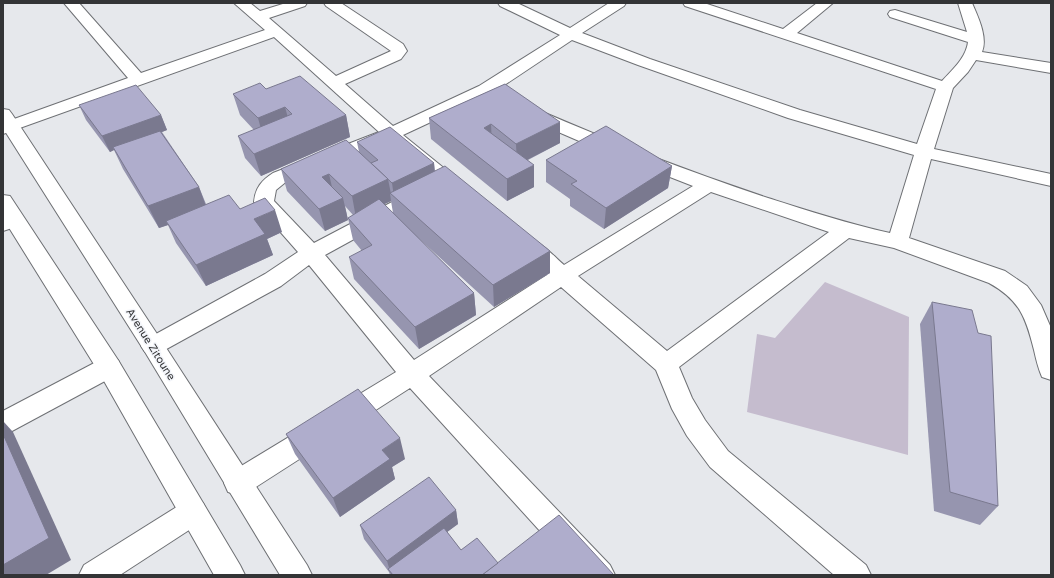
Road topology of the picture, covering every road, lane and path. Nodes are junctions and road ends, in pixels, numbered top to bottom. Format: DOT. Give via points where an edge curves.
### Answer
graph roads {
  1 [pos="70,3"];
  2 [pos="241,3"];
  3 [pos="300,3"];
  4 [pos="331,3"];
  5 [pos="505,3"];
  6 [pos="619,3"];
  7 [pos="690,3"];
  8 [pos="826,3"];
  9 [pos="965,3"];
  10 [pos="895,14"];
  11 [pos="258,17"];
  12 [pos="276,31"];
  13 [pos="570,34"];
  14 [pos="785,35"];
  15 [pos="976,40"];
  16 [pos="972,55"];
  17 [pos="1051,68"];
  18 [pos="138,80"];
  19 [pos="334,83"];
  20 [pos="945,87"];
  21 [pos="485,90"];
  22 [pos="6,123"];
  23 [pos="390,134"];
  24 [pos="924,152"];
  25 [pos="447,180"];
  26 [pos="1051,180"];
  27 [pos="710,185"];
  28 [pos="472,200"];
  29 [pos="7,215"];
  30 [pos="846,230"];
  31 [pos="514,235"];
  32 [pos="898,242"];
  33 [pos="311,253"];
  34 [pos="563,275"];
  35 [pos="153,346"];
  36 [pos="666,364"];
  37 [pos="109,367"];
  38 [pos="1051,370"];
  39 [pos="412,374"];
  40 [pos="3,423"];
  41 [pos="238,483"];
  42 [pos="193,512"];
  43 [pos="94,575"];
  44 [pos="230,575"];
  45 [pos="297,575"];
  46 [pos="600,575"];
  47 [pos="856,575"];
  1 -- 18 [label="street"];
  2 -- 11 [label="street"];
  3 -- 11 [label="street"];
  4 -- 19 [label="street" via="397,47 399,51 395,56"];
  5 -- 13 [label="street"];
  6 -- 13 [label="street"];
  7 -- 14 [label="street"];
  8 -- 14 [label="street"];
  9 -- 15 [label="street"];
  10 -- 15 [label="street"];
  11 -- 12 [label="street"];
  12 -- 18 [label="street"];
  12 -- 19 [label="street"];
  13 -- 21 [label="street"];
  13 -- 24 [label="street" via="794,114"];
  14 -- 20 [label="street"];
  15 -- 16 [label="street"];
  16 -- 17 [label="street"];
  16 -- 20 [label="street"];
  18 -- 22 [label="street"];
  19 -- 23 [label="street"];
  20 -- 24 [label="street"];
  21 -- 23 [label="street"];
  21 -- 27 [label="street" via="570,131"];
  22 -- 35 [label="street, Avenue Zitoune"];
  23 -- 25 [label="street"];
  23 -- 33 [label="street" via="280,177 264,192 264,202"];
  24 -- 26 [label="street"];
  24 -- 32 [label="street"];
  25 -- 28 [label="street"];
  25 -- 33 [label="street"];
  27 -- 30 [label="street"];
  27 -- 34 [label="street"];
  29 -- 37 [label="street"];
  30 -- 32 [label="street"];
  30 -- 36 [label="street"];
  31 -- 34 [label="street"];
  32 -- 38 [label="street" via="974,268 1012,286 1036,318"];
  33 -- 35 [label="street" via="273,280"];
  33 -- 39 [label="street"];
  34 -- 36 [label="street"];
  34 -- 39 [label="street"];
  35 -- 41 [label="street, Avenue Zitoune"];
  36 -- 47 [label="street" via="681,402 719,459"];
  37 -- 40 [label="street"];
  37 -- 42 [label="street"];
  39 -- 41 [label="street"];
  39 -- 46 [label="street"];
  41 -- 45 [label="street, Avenue Zitoune"];
  42 -- 43 [label="street"];
  42 -- 44 [label="street"];
}
